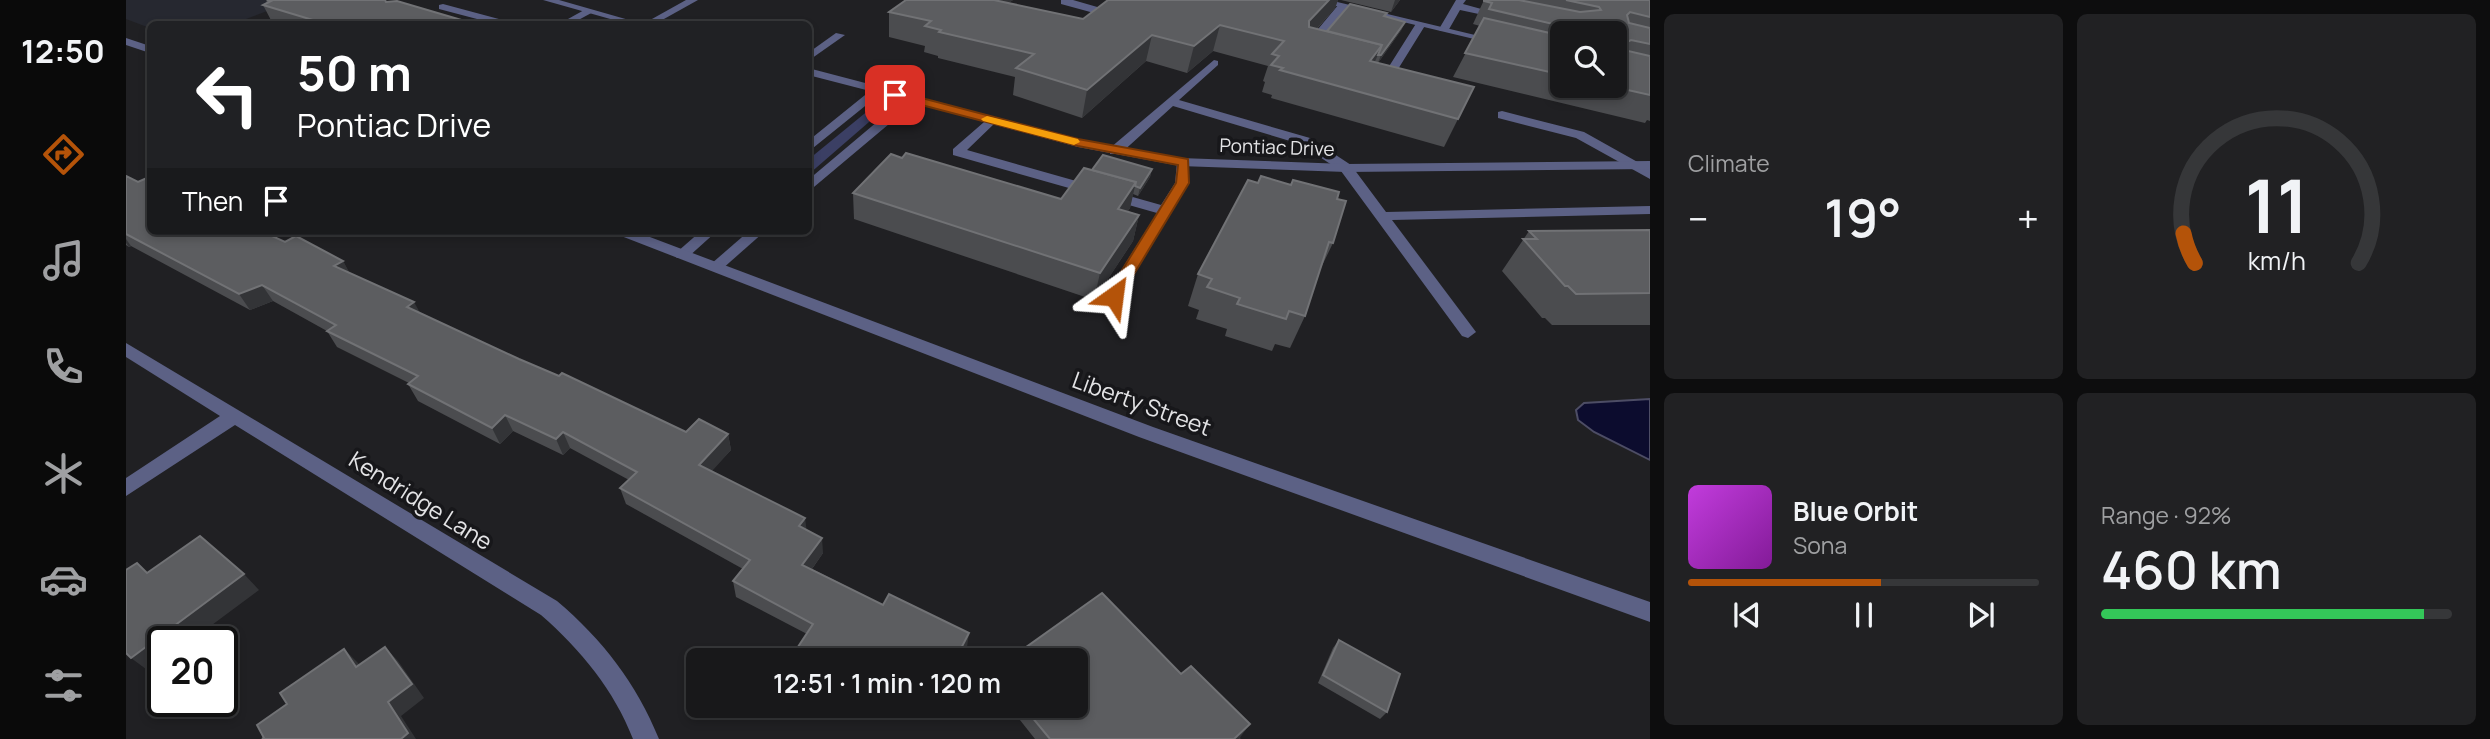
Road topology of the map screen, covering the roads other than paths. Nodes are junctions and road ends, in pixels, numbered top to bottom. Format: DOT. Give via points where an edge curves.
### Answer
graph roads {
  1 [pos="458,0"];
  2 [pos="548,0"];
  3 [pos="693,0"];
  4 [pos="1068,0"];
  5 [pos="1152,0"];
  6 [pos="1316,0"];
  7 [pos="1459,3"];
  8 [pos="601,6"];
  9 [pos="1343,6"];
  10 [pos="590,11"];
  11 [pos="1512,18"];
  12 [pos="492,21"];
  13 [pos="570,21"];
  14 [pos="628,21"];
  15 [pos="654,21"];
  16 [pos="1421,24"];
  17 [pos="1444,29"];
  18 [pos="840,34"];
  19 [pos="126,41"];
  20 [pos="1510,45"];
  21 [pos="147,49"];
  22 [pos="1316,53"];
  23 [pos="812,55"];
  24 [pos="1214,63"];
  25 [pos="1358,64"];
  26 [pos="812,74"];
  27 [pos="878,90"];
  28 [pos="911,99"];
  29 [pos="1173,102"];
  30 [pos="1502,115"];
  31 [pos="991,120"];
  32 [pos="812,145"];
  33 [pos="1115,151"];
  34 [pos="1184,162"];
  35 [pos="1643,165"];
  36 [pos="1346,168"];
  37 [pos="1650,175"];
  38 [pos="812,185"];
  39 [pos="1650,210"];
  40 [pos="1165,211"];
  41 [pos="1382,216"];
  42 [pos="631,235"];
  43 [pos="705,235"];
  44 [pos="753,235"];
  45 [pos="682,255"];
  46 [pos="716,267"];
  47 [pos="1114,296"];
  48 [pos="1468,332"];
  49 [pos="126,349"];
  50 [pos="235,415"];
  51 [pos="126,488"];
  52 [pos="1650,612"];
  53 [pos="646,739"];
  1 -- 12 [label="street" via="438,9"];
  2 -- 10 [label="street"];
  3 -- 15 [label="street"];
  4 -- 5 [label="street" via="1065,2 1127,19"];
  6 -- 9 [label="street"];
  7 -- 11 [label="street"];
  7 -- 17 [label="street"];
  8 -- 10 [label="street"];
  9 -- 16 [label="street"];
  9 -- 22 [label="street" via="1306,51"];
  10 -- 13 [label="street"];
  10 -- 14 [label="street"];
  16 -- 17 [label="street"];
  16 -- 25 [label="street" via="1391,72"];
  17 -- 20 [label="street"];
  18 -- 23 [label="street"];
  19 -- 21 [label="street"];
  24 -- 29 [label="street"];
  26 -- 27 [label="street, Pontiac Drive"];
  27 -- 28 [label="street, Pontiac Drive"];
  27 -- 32 [label="street"];
  28 -- 31 [label="street, Pontiac Drive"];
  28 -- 38 [label="street"];
  29 -- 33 [label="street"];
  29 -- 36 [label="street" via="1304,141"];
  30 -- 35 [label="street" via="1580,135"];
  31 -- 33 [label="street, Pontiac Drive"];
  31 -- 40 [label="street" via="958,152"];
  33 -- 34 [label="street, Pontiac Drive"];
  34 -- 36 [label="street, Pontiac Drive"];
  34 -- 40 [label="street" via="1182,183"];
  35 -- 36 [label="street, Pontiac Drive"];
  35 -- 37 [label="street"];
  36 -- 41 [label="street"];
  39 -- 41 [label="street"];
  40 -- 47 [label="street"];
  41 -- 48 [label="street"];
  42 -- 45 [label="street, Liberty Street"];
  43 -- 45 [label="street"];
  44 -- 46 [label="street"];
  45 -- 46 [label="street, Liberty Street"];
  46 -- 52 [label="street, Liberty Street" via="1146,432"];
  49 -- 50 [label="street, Kendridge Lane"];
  50 -- 51 [label="street"];
  50 -- 53 [label="street, Kendridge Lane" via="549,608 603,662"];
}
